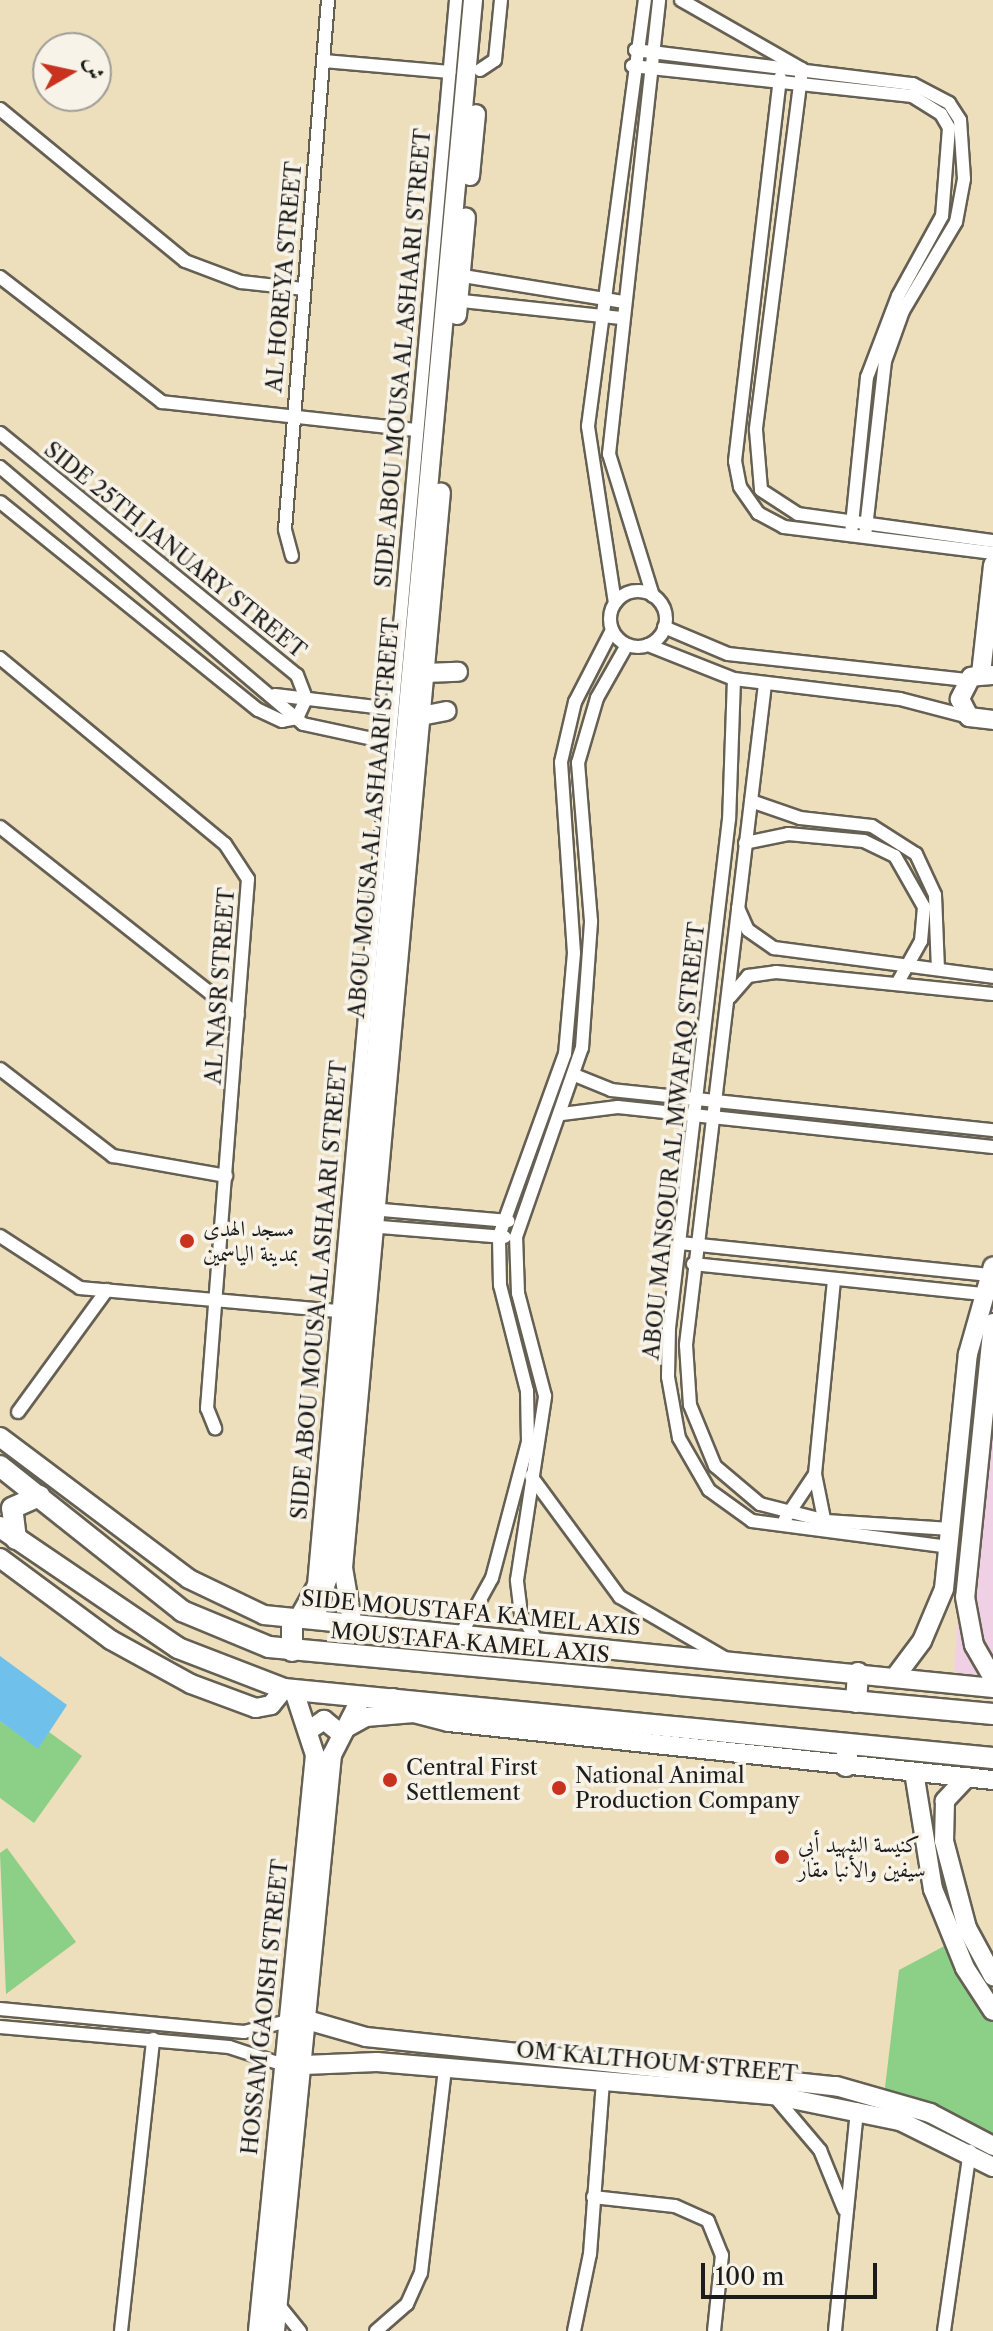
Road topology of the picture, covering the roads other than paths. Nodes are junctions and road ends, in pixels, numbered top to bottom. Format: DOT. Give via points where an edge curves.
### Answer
graph roads {
  1 [pos="328,0"];
  2 [pos="456,0"];
  3 [pos="473,0"];
  4 [pos="486,0"];
  5 [pos="501,0"];
  6 [pos="645,0"];
  7 [pos="659,0"];
  8 [pos="681,0"];
  9 [pos="635,50"];
  10 [pos="651,52"];
  11 [pos="324,61"];
  12 [pos="632,66"];
  13 [pos="782,67"];
  14 [pos="649,69"];
  15 [pos="802,69"];
  16 [pos="480,70"];
  17 [pos="450,72"];
  18 [pos="780,84"];
  19 [pos="800,86"];
  20 [pos="0,109"];
  21 [pos="455,275"];
  22 [pos="0,277"];
  23 [pos="303,289"];
  24 [pos="602,299"];
  25 [pos="452,300"];
  26 [pos="623,302"];
  27 [pos="600,315"];
  28 [pos="621,318"];
  29 [pos="878,360"];
  30 [pos="741,405"];
  31 [pos="760,407"];
  32 [pos="292,418"];
  33 [pos="416,430"];
  34 [pos="0,433"];
  35 [pos="0,467"];
  36 [pos="756,475"];
  37 [pos="738,480"];
  38 [pos="0,502"];
  39 [pos="66,521"];
  40 [pos="859,530"];
  41 [pos="122,532"];
  42 [pos="51,541"];
  43 [pos="993,541"];
  44 [pos="993,553"];
  45 [pos="106,554"];
  46 [pos="292,556"];
  47 [pos="429,561"];
  48 [pos="993,565"];
  49 [pos="653,596"];
  50 [pos="615,603"];
  51 [pos="664,627"];
  52 [pos="612,630"];
  53 [pos="627,645"];
  54 [pos="648,645"];
  55 [pos="0,658"];
  56 [pos="458,672"];
  57 [pos="425,673"];
  58 [pos="980,676"];
  59 [pos="734,679"];
  60 [pos="765,684"];
  61 [pos="275,695"];
  62 [pos="306,699"];
  63 [pos="392,709"];
  64 [pos="447,711"];
  65 [pos="421,716"];
  66 [pos="969,717"];
  67 [pos="297,718"];
  68 [pos="992,721"];
  69 [pos="387,742"];
  70 [pos="751,801"];
  71 [pos="729,819"];
  72 [pos="748,821"];
  73 [pos="0,827"];
  74 [pos="745,843"];
  75 [pos="737,905"];
  76 [pos="715,961"];
  77 [pos="733,963"];
  78 [pos="905,966"];
  79 [pos="938,969"];
  80 [pos="993,977"];
  81 [pos="897,984"];
  82 [pos="993,994"];
  83 [pos="730,997"];
  84 [pos="238,1015"];
  85 [pos="0,1069"];
  86 [pos="577,1076"];
  87 [pos="698,1097"];
  88 [pos="719,1099"];
  89 [pos="562,1114"];
  90 [pos="696,1116"];
  91 [pos="716,1118"];
  92 [pos="993,1130"];
  93 [pos="993,1147"];
  94 [pos="226,1176"];
  95 [pos="368,1218"];
  96 [pos="501,1221"];
  97 [pos="519,1222"];
  98 [pos="0,1236"];
  99 [pos="499,1236"];
  100 [pos="516,1237"];
  101 [pos="680,1243"];
  102 [pos="700,1245"];
  103 [pos="678,1263"];
  104 [pos="698,1265"];
  105 [pos="991,1271"];
  106 [pos="834,1280"];
  107 [pos="107,1290"];
  108 [pos="982,1294"];
  109 [pos="214,1299"];
  110 [pos="337,1311"];
  111 [pos="993,1323"];
  112 [pos="18,1412"];
  113 [pos="215,1428"];
  114 [pos="0,1437"];
  115 [pos="0,1466"];
  116 [pos="524,1472"];
  117 [pos="815,1474"];
  118 [pos="536,1479"];
  119 [pos="39,1496"];
  120 [pos="788,1515"];
  121 [pos="826,1521"];
  122 [pos="0,1527"];
  123 [pos="781,1530"];
  124 [pos="825,1536"];
  125 [pos="950,1538"];
  126 [pos="17,1540"];
  127 [pos="0,1558"];
  128 [pos="957,1571"];
  129 [pos="292,1621"];
  130 [pos="353,1627"];
  131 [pos="460,1636"];
  132 [pos="538,1643"];
  133 [pos="292,1651"];
  134 [pos="731,1661"];
  135 [pos="858,1673"];
  136 [pos="895,1677"];
  137 [pos="993,1678"];
  138 [pos="993,1688"];
  139 [pos="289,1690"];
  140 [pos="362,1696"];
  141 [pos="393,1698"];
  142 [pos="856,1702"];
  143 [pos="414,1713"];
  144 [pos="993,1714"];
  145 [pos="311,1729"];
  146 [pos="339,1732"];
  147 [pos="848,1744"];
  148 [pos="993,1758"];
  149 [pos="846,1766"];
  150 [pos="914,1772"];
  151 [pos="967,1777"];
  152 [pos="993,1780"];
  153 [pos="945,1804"];
  154 [pos="924,1805"];
  155 [pos="312,1872"];
  156 [pos="993,1976"];
  157 [pos="0,2009"];
  158 [pos="993,2011"];
  159 [pos="79,2015"];
  160 [pos="298,2021"];
  161 [pos="0,2027"];
  162 [pos="78,2033"];
  163 [pos="153,2039"];
  164 [pos="281,2064"];
  165 [pos="304,2065"];
  166 [pos="445,2069"];
  167 [pos="603,2082"];
  168 [pos="772,2095"];
  169 [pos="857,2109"];
  170 [pos="972,2144"];
  171 [pos="993,2146"];
  172 [pos="993,2167"];
  173 [pos="593,2197"];
  174 [pos="846,2217"];
  175 [pos="277,2223"];
  176 [pos="278,2304"];
  177 [pos="121,2331"];
  178 [pos="258,2331"];
  179 [pos="275,2331"];
  180 [pos="300,2331"];
  181 [pos="376,2331"];
  182 [pos="574,2331"];
  183 [pos="714,2331"];
  184 [pos="835,2331"];
  185 [pos="944,2331"];
  1 -- 11 [label="street, AL HOREYA STREET"];
  2 -- 17 [label="street, SIDE ABOU MOUSA AL ASHAARI STREET"];
  3 -- 21 [label="street, ABOU MOUSA AL ASHAARI STREET"];
  4 -- 16 [label="street, ABOU MOUSA AL ASHAARI STREET"];
  5 -- 16 [label="street" via="495,60"];
  6 -- 9 [label="street"];
  7 -- 10 [label="street"];
  8 -- 15 [label="street"];
  9 -- 10 [label="street"];
  9 -- 12 [label="street"];
  10 -- 13 [label="street"];
  10 -- 14 [label="street"];
  11 -- 17 [label="street"];
  11 -- 23 [label="street, AL HOREYA STREET"];
  12 -- 14 [label="street"];
  12 -- 24 [label="street"];
  13 -- 15 [label="street"];
  13 -- 18 [label="street"];
  14 -- 18 [label="street"];
  14 -- 26 [label="street"];
  15 -- 19 [label="street"];
  15 -- 29 [label="street" via="913,84 949,103 960,120 964,179 956,222"];
  16 -- 21 [label="street, ABOU MOUSA AL ASHAARI STREET"];
  17 -- 33 [label="street, SIDE ABOU MOUSA AL ASHAARI STREET"];
  18 -- 19 [label="street"];
  18 -- 30 [label="street"];
  19 -- 29 [label="street" via="912,96 941,114 949,128 942,216"];
  19 -- 31 [label="street"];
  20 -- 23 [label="street" via="185,261 241,282"];
  21 -- 24 [label="street"];
  21 -- 25 [label="street, ABOU MOUSA AL ASHAARI STREET"];
  22 -- 32 [label="street" via="153,398"];
  23 -- 32 [label="street, AL HOREYA STREET"];
  24 -- 26 [label="street"];
  24 -- 27 [label="street"];
  25 -- 27 [label="street"];
  25 -- 47 [label="street, ABOU MOUSA AL ASHAARI STREET"];
  26 -- 28 [label="street"];
  27 -- 28 [label="street"];
  27 -- 50 [label="street" via="589,449 610,539"];
  28 -- 49 [label="street" via="610,472"];
  29 -- 40 [label="street"];
  30 -- 31 [label="street"];
  30 -- 37 [label="street"];
  31 -- 36 [label="street"];
  32 -- 33 [label="street"];
  32 -- 46 [label="street, AL HOREYA STREET" via="285,529"];
  33 -- 63 [label="street, SIDE ABOU MOUSA AL ASHAARI STREET"];
  34 -- 41 [label="street, SIDE 25TH JANUARY STREET"];
  35 -- 39 [label="street"];
  36 -- 37 [label="street"];
  36 -- 40 [label="street" via="769,499 789,511"];
  37 -- 40 [label="street" via="768,520"];
  38 -- 42 [label="street"];
  39 -- 42 [label="street"];
  39 -- 45 [label="street"];
  40 -- 43 [label="street"];
  40 -- 44 [label="street"];
  41 -- 45 [label="street"];
  41 -- 62 [label="street, SIDE 25TH JANUARY STREET" via="288,667"];
  42 -- 67 [label="street" via="258,710 282,721"];
  45 -- 61 [label="street"];
  47 -- 57 [label="street, ABOU MOUSA AL ASHAARI STREET" via="438,606"];
  47 -- 95 [label="street, ABOU MOUSA AL ASHAARI STREET"];
  48 -- 58 [label="street"];
  49 -- 50 [label="street" via="632,592"];
  49 -- 51 [label="street"];
  50 -- 52 [label="street"];
  51 -- 54 [label="street"];
  51 -- 58 [label="street" via="728,654"];
  52 -- 53 [label="street"];
  52 -- 96 [label="street" via="575,702 561,762 574,953 565,1054"];
  53 -- 54 [label="street"];
  53 -- 86 [label="street" via="593,709 578,763 591,956"];
  54 -- 59 [label="street"];
  55 -- 84 [label="street, AL NASR STREET" via="237,855 249,893"];
  56 -- 57 [label="street"];
  57 -- 65 [label="street, ABOU MOUSA AL ASHAARI STREET"];
  58 -- 66 [label="street" via="960,699"];
  59 -- 60 [label="street"];
  59 -- 71 [label="street, ABOU MANSOUR AL MWAFAQ STREET"];
  60 -- 66 [label="street" via="900,699"];
  60 -- 70 [label="street, ABOU MANSOUR AL MWAFAQ STREET"];
  61 -- 62 [label="street"];
  61 -- 67 [label="street"];
  62 -- 63 [label="street"];
  62 -- 67 [label="street"];
  63 -- 69 [label="street, SIDE ABOU MOUSA AL ASHAARI STREET"];
  64 -- 65 [label="street"];
  65 -- 95 [label="street, ABOU MOUSA AL ASHAARI STREET" via="415,851 397,1033"];
  66 -- 68 [label="street"];
  67 -- 69 [label="street" via="322,731"];
  69 -- 110 [label="street, SIDE ABOU MOUSA AL ASHAARI STREET"];
  70 -- 72 [label="street, ABOU MANSOUR AL MWAFAQ STREET"];
  70 -- 79 [label="street" via="790,816 872,826 916,854 935,895"];
  71 -- 72 [label="street"];
  71 -- 76 [label="street, ABOU MANSOUR AL MWAFAQ STREET"];
  72 -- 74 [label="street, ABOU MANSOUR AL MWAFAQ STREET"];
  73 -- 84 [label="street"];
  74 -- 75 [label="street, ABOU MANSOUR AL MWAFAQ STREET"];
  74 -- 78 [label="street" via="788,834 864,841 895,856 924,907 921,941"];
  75 -- 77 [label="street, ABOU MANSOUR AL MWAFAQ STREET"];
  75 -- 78 [label="street" via="748,930 774,948"];
  76 -- 77 [label="street"];
  76 -- 87 [label="street, ABOU MANSOUR AL MWAFAQ STREET"];
  77 -- 83 [label="street, ABOU MANSOUR AL MWAFAQ STREET"];
  78 -- 79 [label="street"];
  78 -- 81 [label="street"];
  79 -- 80 [label="street"];
  81 -- 82 [label="street"];
  81 -- 83 [label="street" via="768,972 748,976"];
  83 -- 88 [label="street, ABOU MANSOUR AL MWAFAQ STREET"];
  84 -- 94 [label="street, AL NASR STREET"];
  85 -- 94 [label="street" via="113,1156"];
  86 -- 87 [label="street" via="611,1090"];
  86 -- 89 [label="street"];
  87 -- 88 [label="street"];
  87 -- 90 [label="street, ABOU MANSOUR AL MWAFAQ STREET"];
  88 -- 91 [label="street, ABOU MANSOUR AL MWAFAQ STREET"];
  88 -- 92 [label="street"];
  89 -- 90 [label="street" via="597,1106"];
  89 -- 97 [label="street"];
  90 -- 91 [label="street"];
  90 -- 101 [label="street, ABOU MANSOUR AL MWAFAQ STREET"];
  91 -- 93 [label="street"];
  91 -- 102 [label="street, ABOU MANSOUR AL MWAFAQ STREET"];
  94 -- 109 [label="street, AL NASR STREET"];
  95 -- 96 [label="street"];
  95 -- 99 [label="street"];
  95 -- 129 [label="street, ABOU MOUSA AL ASHAARI STREET" via="327,1588 313,1615"];
  95 -- 130 [label="street, ABOU MOUSA AL ASHAARI STREET" via="343,1568"];
  96 -- 97 [label="street"];
  96 -- 99 [label="street"];
  97 -- 100 [label="street"];
  98 -- 107 [label="street" via="59,1280"];
  99 -- 100 [label="street"];
  99 -- 116 [label="street" via="500,1285 527,1391"];
  100 -- 118 [label="street" via="518,1293 545,1396"];
  101 -- 102 [label="street"];
  101 -- 103 [label="street, ABOU MANSOUR AL MWAFAQ STREET"];
  102 -- 104 [label="street, ABOU MANSOUR AL MWAFAQ STREET"];
  102 -- 105 [label="street"];
  103 -- 104 [label="street"];
  103 -- 123 [label="street, ABOU MANSOUR AL MWAFAQ STREET" via="668,1377 685,1456 724,1504"];
  104 -- 106 [label="street"];
  104 -- 120 [label="street, ABOU MANSOUR AL MWAFAQ STREET" via="685,1367 699,1435 727,1481"];
  105 -- 108 [label="street"];
  106 -- 108 [label="street"];
  106 -- 117 [label="street"];
  107 -- 109 [label="street"];
  107 -- 112 [label="street"];
  108 -- 125 [label="street" via="968,1354"];
  109 -- 110 [label="street"];
  109 -- 113 [label="street, AL NASR STREET" via="207,1408"];
  110 -- 129 [label="street, SIDE ABOU MOUSA AL ASHAARI STREET" via="314,1585"];
  111 -- 128 [label="street"];
  114 -- 129 [label="street, SIDE MOUSTAFA KAMEL AXIS" via="189,1579 238,1606"];
  115 -- 119 [label="main road, MOUSTAFA KAMEL AXIS"];
  116 -- 118 [label="street"];
  116 -- 131 [label="street" via="492,1578"];
  117 -- 120 [label="street"];
  117 -- 121 [label="street"];
  118 -- 132 [label="street" via="517,1597"];
  118 -- 134 [label="street" via="620,1597"];
  119 -- 126 [label="main road" via="12,1508"];
  119 -- 133 [label="main road, MOUSTAFA KAMEL AXIS" via="192,1617 246,1641"];
  120 -- 121 [label="street, ABOU MANSOUR AL MWAFAQ STREET"];
  120 -- 123 [label="street"];
  121 -- 124 [label="street"];
  121 -- 125 [label="street, ABOU MANSOUR AL MWAFAQ STREET"];
  122 -- 126 [label="main road"];
  123 -- 124 [label="street, ABOU MANSOUR AL MWAFAQ STREET"];
  124 -- 125 [label="street, ABOU MANSOUR AL MWAFAQ STREET"];
  125 -- 128 [label="street"];
  126 -- 139 [label="main road" via="178,1648"];
  127 -- 139 [label="street" via="124,1648 191,1684 256,1708 271,1705"];
  128 -- 136 [label="street"];
  128 -- 137 [label="street" via="970,1634"];
  129 -- 130 [label="street, SIDE MOUSTAFA KAMEL AXIS"];
  129 -- 133 [label="main road"];
  130 -- 131 [label="street, SIDE MOUSTAFA KAMEL AXIS"];
  131 -- 132 [label="street, SIDE MOUSTAFA KAMEL AXIS"];
  132 -- 134 [label="street, SIDE MOUSTAFA KAMEL AXIS"];
  133 -- 142 [label="main road, MOUSTAFA KAMEL AXIS"];
  134 -- 135 [label="street, SIDE MOUSTAFA KAMEL AXIS"];
  135 -- 136 [label="street, SIDE MOUSTAFA KAMEL AXIS"];
  135 -- 142 [label="main road"];
  136 -- 138 [label="street, SIDE MOUSTAFA KAMEL AXIS"];
  139 -- 140 [label="main road"];
  139 -- 145 [label="street, HOSSAM GAOISH STREET"];
  140 -- 141 [label="main road"];
  140 -- 146 [label="street, HOSSAM GAOISH STREET"];
  141 -- 143 [label="street"];
  141 -- 147 [label="main road"];
  142 -- 144 [label="main road, MOUSTAFA KAMEL AXIS"];
  143 -- 146 [label="street" via="366,1717"];
  143 -- 149 [label="street"];
  145 -- 146 [label="street" via="328,1720"];
  145 -- 155 [label="street, HOSSAM GAOISH STREET"];
  146 -- 155 [label="street, HOSSAM GAOISH STREET"];
  147 -- 148 [label="main road"];
  147 -- 149 [label="main road"];
  149 -- 150 [label="street"];
  150 -- 151 [label="street"];
  150 -- 154 [label="street"];
  151 -- 152 [label="street"];
  151 -- 153 [label="street"];
  153 -- 154 [label="street"];
  153 -- 156 [label="street" via="952,1887"];
  154 -- 158 [label="street" via="933,1889 965,1968"];
  155 -- 160 [label="street, HOSSAM GAOISH STREET"];
  157 -- 159 [label="street"];
  159 -- 160 [label="street" via="244,2032"];
  159 -- 162 [label="street"];
  160 -- 164 [label="street, HOSSAM GAOISH STREET"];
  160 -- 165 [label="street, HOSSAM GAOISH STREET"];
  160 -- 170 [label="street, OM KALTHOUM STREET" via="366,2037 836,2086 884,2096"];
  161 -- 162 [label="street"];
  162 -- 163 [label="street"];
  163 -- 164 [label="street" via="251,2051"];
  163 -- 177 [label="street"];
  164 -- 175 [label="street, HOSSAM GAOISH STREET"];
  165 -- 166 [label="street, OM KALTHOUM STREET" via="354,2060"];
  165 -- 175 [label="street, HOSSAM GAOISH STREET"];
  166 -- 167 [label="street, OM KALTHOUM STREET"];
  166 -- 181 [label="street" via="421,2273 407,2304"];
  167 -- 168 [label="street, OM KALTHOUM STREET"];
  167 -- 173 [label="street"];
  168 -- 169 [label="street, OM KALTHOUM STREET"];
  168 -- 174 [label="street" via="820,2150"];
  169 -- 170 [label="street, OM KALTHOUM STREET"];
  169 -- 174 [label="street"];
  170 -- 171 [label="street, OM KALTHOUM STREET"];
  170 -- 172 [label="street, OM KALTHOUM STREET"];
  170 -- 185 [label="street"];
  173 -- 182 [label="street"];
  173 -- 183 [label="street" via="675,2206 708,2221 722,2255"];
  174 -- 184 [label="street"];
  175 -- 176 [label="street, HOSSAM GAOISH STREET"];
  175 -- 178 [label="street, HOSSAM GAOISH STREET"];
  176 -- 179 [label="street, HOSSAM GAOISH STREET"];
  176 -- 180 [label="street"];
}
